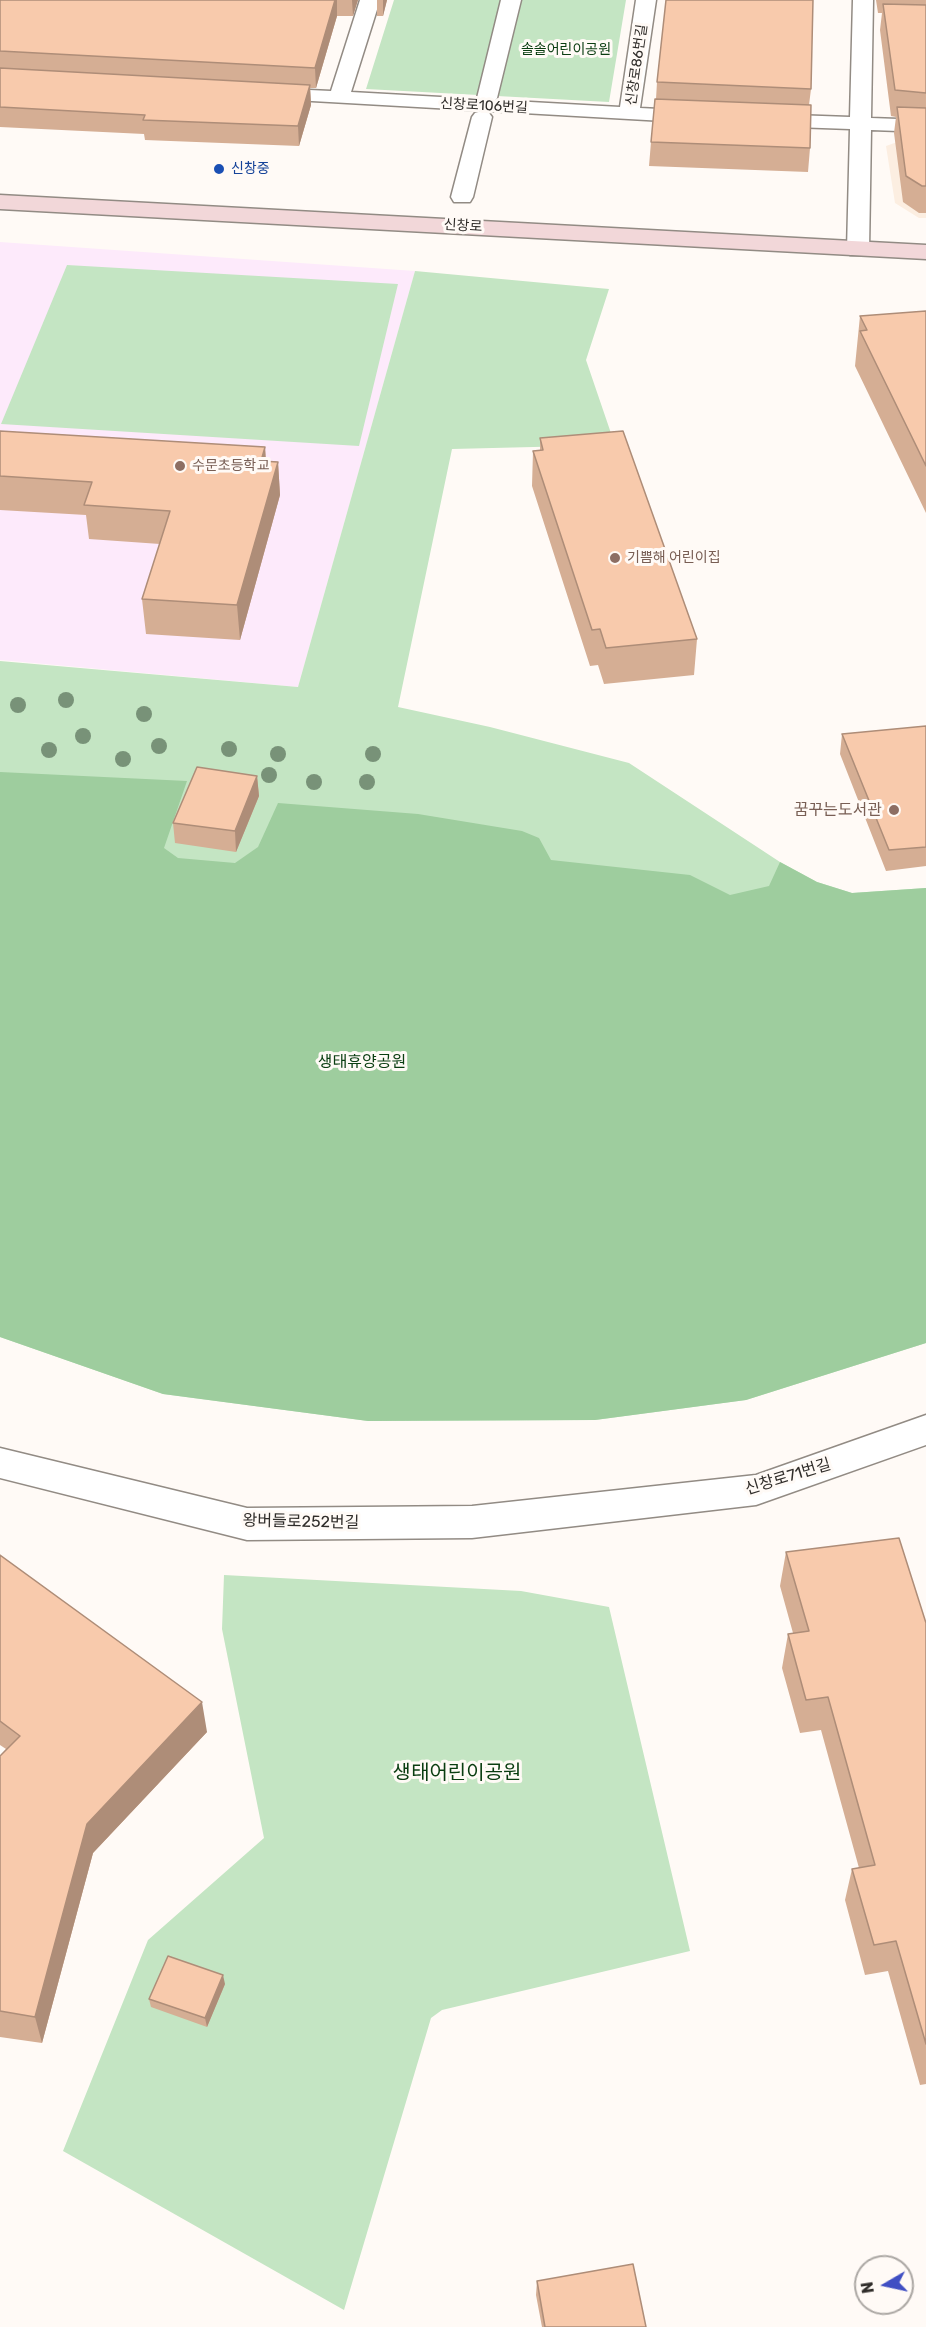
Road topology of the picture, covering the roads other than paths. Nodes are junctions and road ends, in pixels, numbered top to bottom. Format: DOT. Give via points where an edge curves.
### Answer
graph roads {
  1 [pos="370,0"];
  2 [pos="511,0"];
  3 [pos="646,0"];
  4 [pos="862,10"];
  5 [pos="884,22"];
  6 [pos="246,92"];
  7 [pos="339,98"];
  8 [pos="629,114"];
  9 [pos="723,118"];
  10 [pos="746,119"];
  11 [pos="862,124"];
  12 [pos="926,126"];
  13 [pos="462,197"];
  14 [pos="0,202"];
  15 [pos="858,250"];
  16 [pos="926,252"];
  17 [pos="926,1430"];
  18 [pos="0,1463"];
  19 [pos="609,1507"];
  1 -- 7 [label="street"];
  2 -- 13 [label="street"];
  3 -- 8 [label="street, 신창로86번길"];
  4 -- 5 [label="street"];
  4 -- 11 [label="street"];
  6 -- 7 [label="street, 신창로106번길"];
  7 -- 8 [label="street, 신창로106번길"];
  8 -- 9 [label="street, 신창로86번길"];
  10 -- 11 [label="street"];
  11 -- 12 [label="street"];
  11 -- 15 [label="street"];
  14 -- 15 [label="main road, 신창로"];
  15 -- 16 [label="main road, 신창로"];
  17 -- 19 [label="street, 신창로71번길" via="756,1490"];
  18 -- 19 [label="street, 왕버들로252번길" via="247,1524 472,1522"];
}
